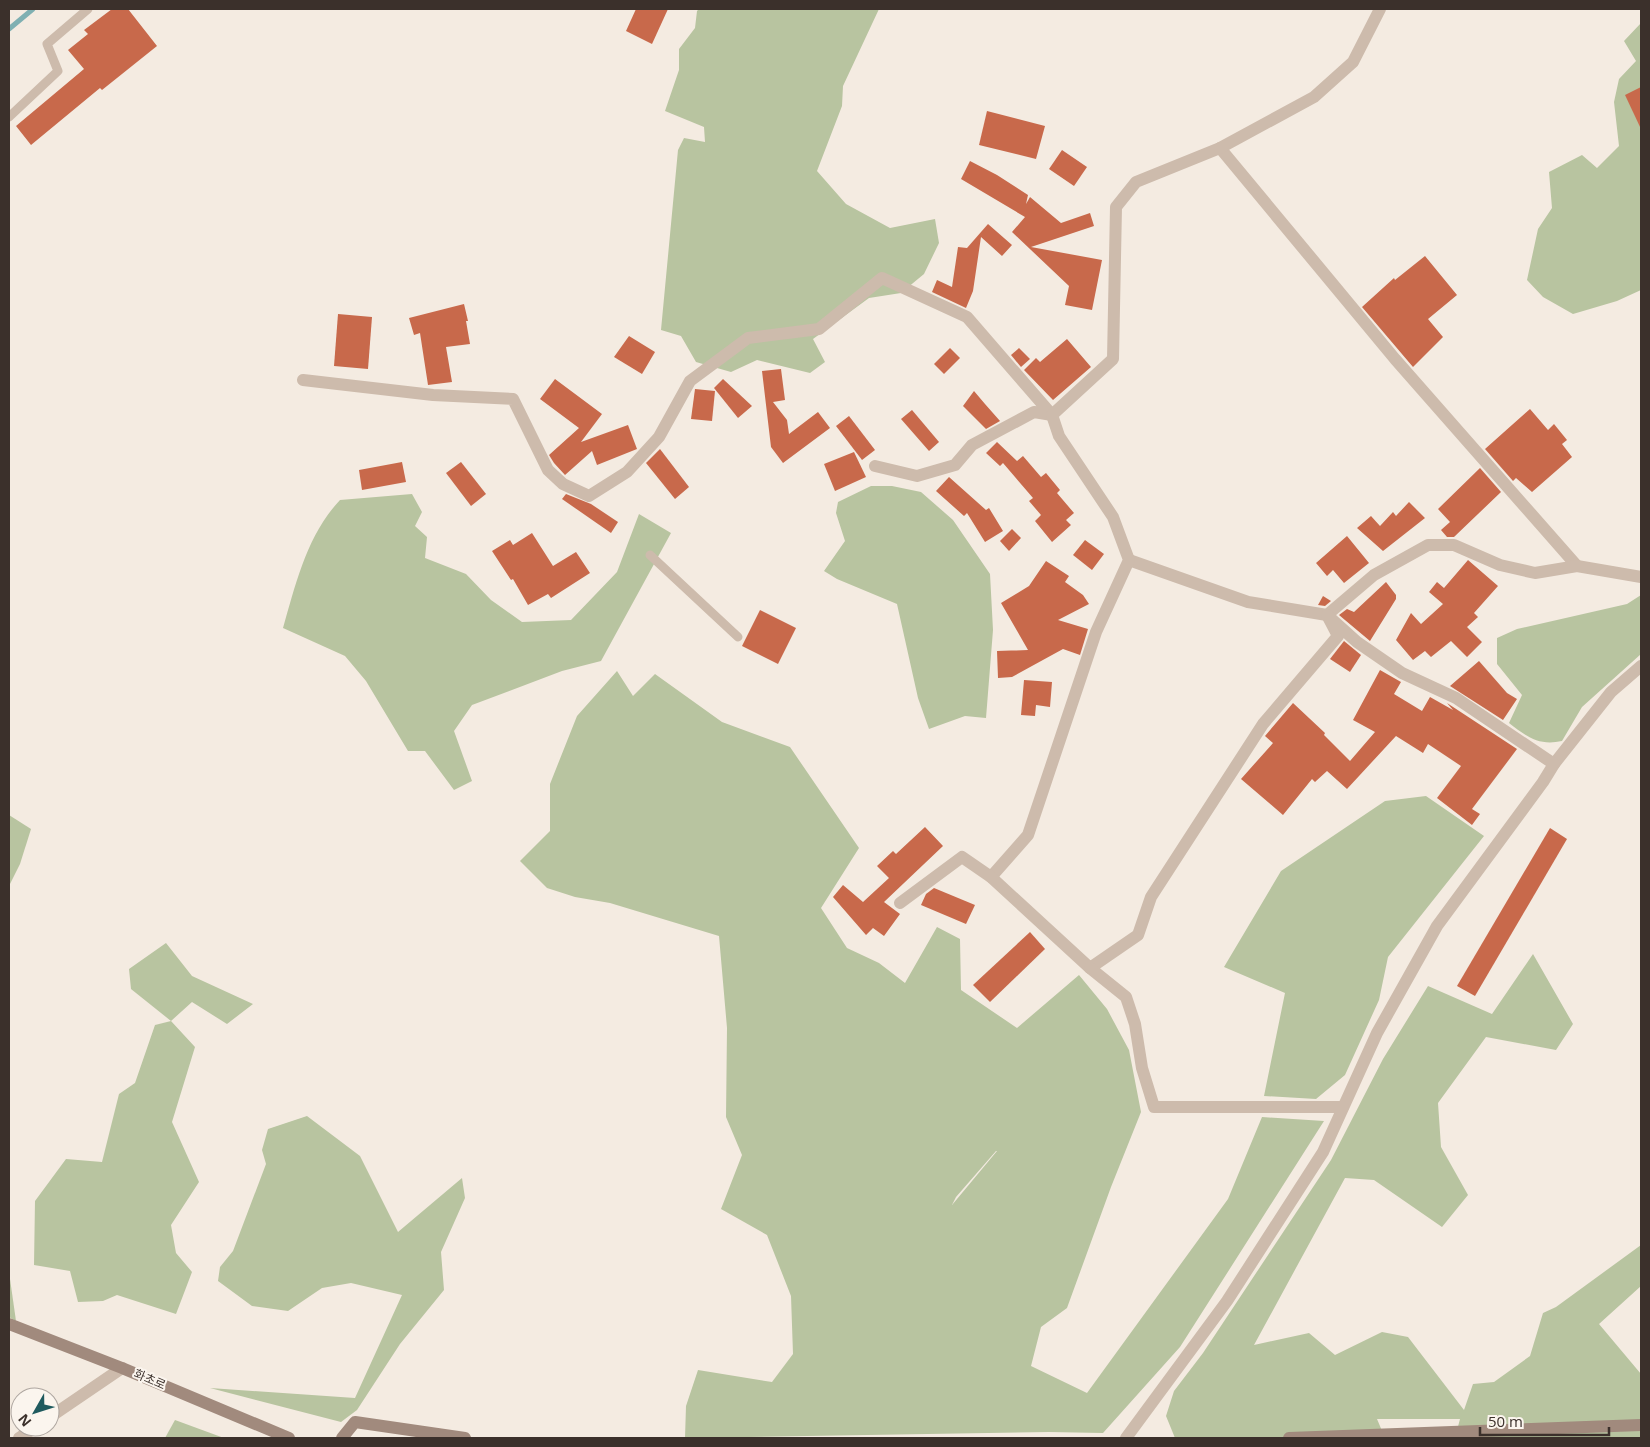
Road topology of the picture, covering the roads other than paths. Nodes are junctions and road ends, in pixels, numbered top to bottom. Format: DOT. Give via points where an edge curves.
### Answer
graph roads {
  1 [pos="88,9"];
  2 [pos="1380,9"];
  3 [pos="9,117"];
  4 [pos="1220,148"];
  5 [pos="303,380"];
  6 [pos="1052,415"];
  7 [pos="875,466"];
  8 [pos="650,555"];
  9 [pos="1129,560"];
  10 [pos="1577,566"];
  11 [pos="1641,577"];
  12 [pos="1327,615"];
  13 [pos="738,637"];
  14 [pos="1641,666"];
  15 [pos="1554,764"];
  16 [pos="991,877"];
  17 [pos="900,903"];
  18 [pos="1090,968"];
  19 [pos="1343,1107"];
  20 [pos="9,1324"];
  21 [pos="122,1368"];
  22 [pos="60,1410"];
  23 [pos="1641,1425"];
  24 [pos="289,1438"];
  25 [pos="342,1438"];
  26 [pos="465,1438"];
  27 [pos="1126,1438"];
  28 [pos="1289,1438"];
  1 -- 3 [label="lane" via="47,44 58,71"];
  2 -- 4 [label="street" via="1353,62 1314,97"];
  4 -- 6 [label="street" via="1136,182 1116,207 1113,359"];
  4 -- 10 [label="street" via="1395,359"];
  5 -- 6 [label="street" via="433,395 513,399 548,470 563,484 589,496 627,472 659,437 690,381 748,338 819,329 882,278 967,317"];
  6 -- 7 [label="street" via="1034,412 972,445 955,464 917,476"];
  6 -- 9 [label="street" via="1059,436 1113,517"];
  8 -- 13 [label="lane"];
  9 -- 12 [label="street" via="1248,602"];
  9 -- 16 [label="street" via="1096,632 1028,835"];
  10 -- 11 [label="street"];
  10 -- 12 [label="street" via="1535,574 1500,565 1454,545 1428,545 1374,575"];
  12 -- 15 [label="street" via="1357,642 1402,673 1456,698"];
  12 -- 18 [label="street" via="1338,636 1263,724 1151,897 1138,935"];
  14 -- 15 [label="street" via="1611,692"];
  15 -- 19 [label="street" via="1437,926 1377,1033"];
  16 -- 17 [label="street" via="962,857"];
  16 -- 18 [label="street"];
  18 -- 19 [label="street" via="1126,997 1154,1107"];
  19 -- 27 [label="street" via="1322,1152 1227,1301"];
  20 -- 21 [label="street, 화초로"];
  21 -- 22 [label="street"];
  21 -- 24 [label="street, 화초로"];
  23 -- 28 [label="street"];
  25 -- 26 [label="street" via="355,1422"];
}
